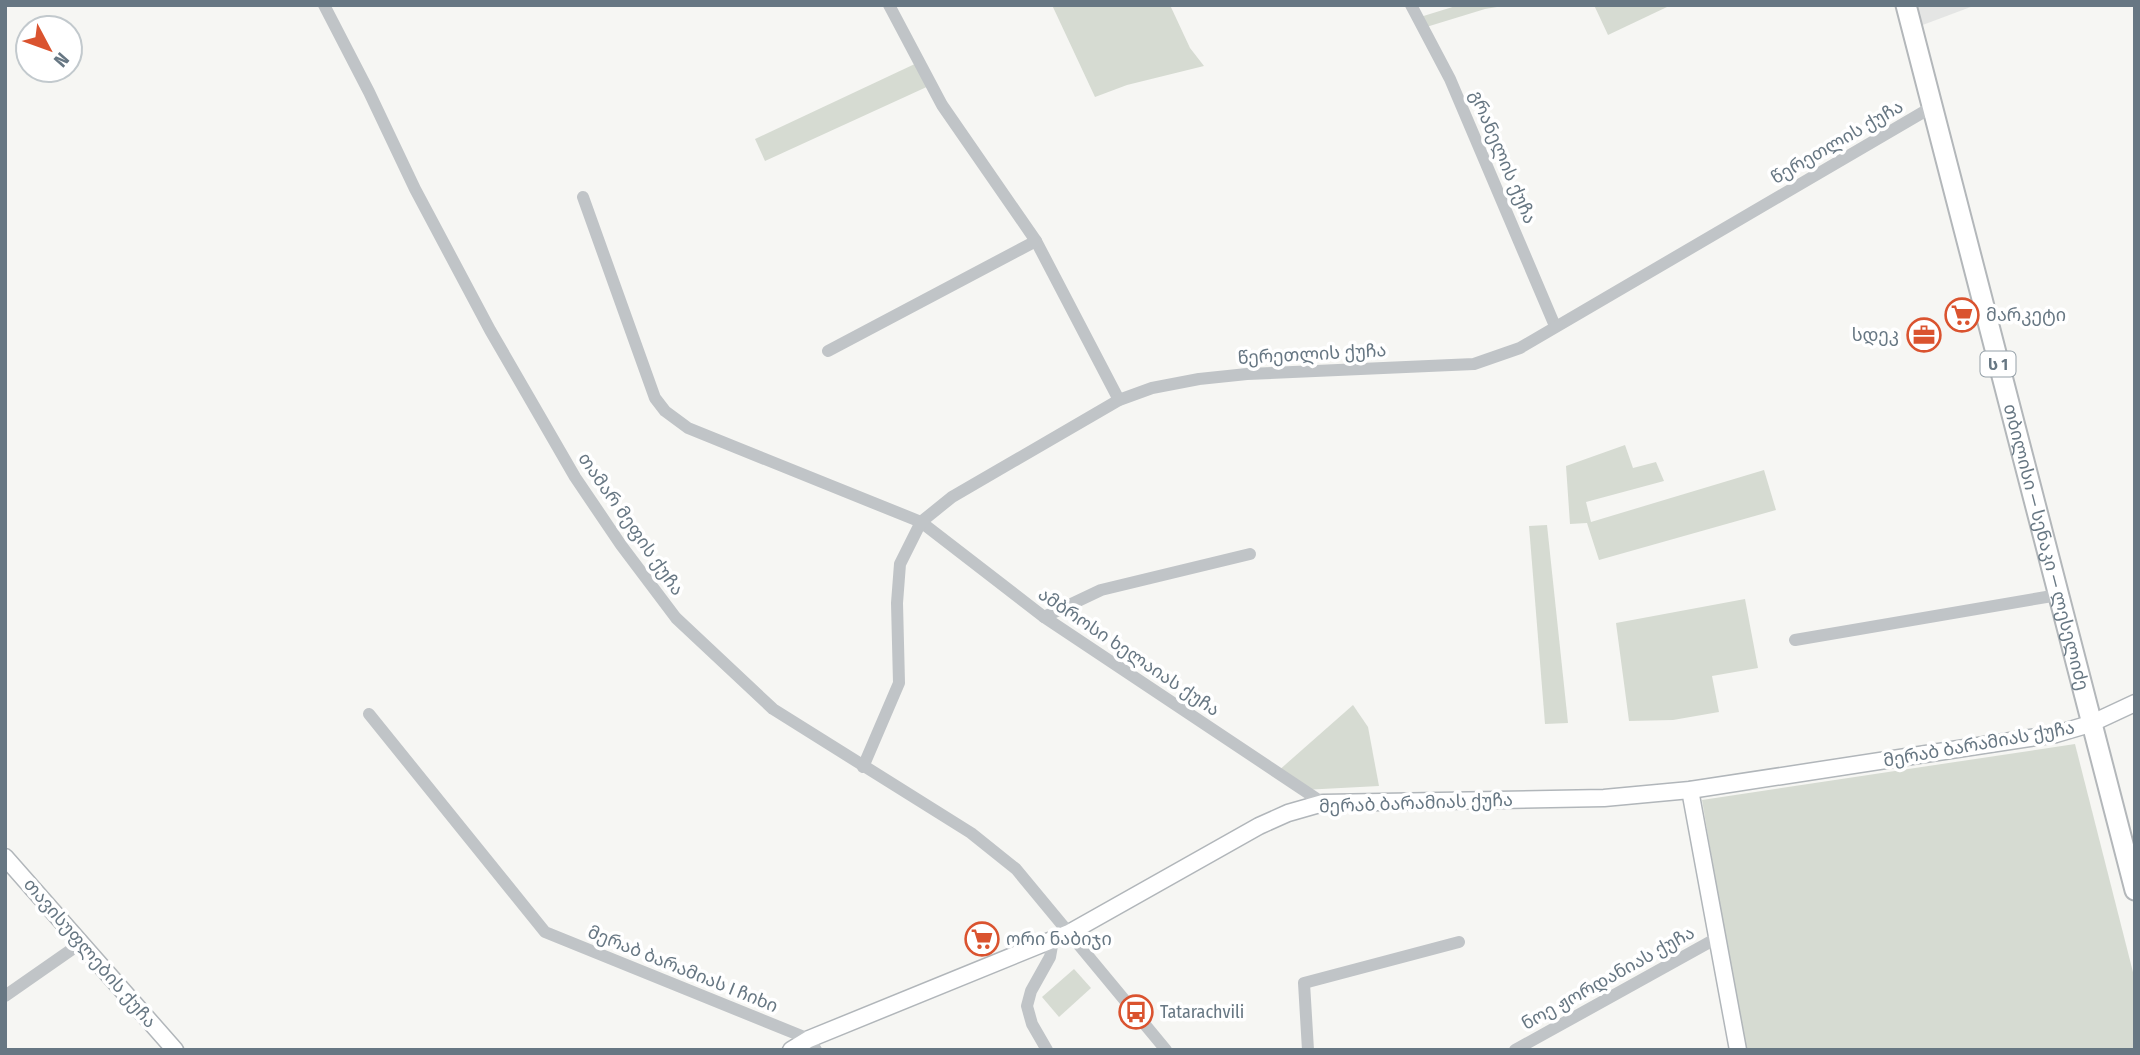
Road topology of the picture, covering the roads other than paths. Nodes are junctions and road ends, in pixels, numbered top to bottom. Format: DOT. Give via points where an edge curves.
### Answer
graph roads {
  1 [pos="324,5"];
  2 [pos="889,5"];
  3 [pos="1411,5"];
  4 [pos="1906,5"];
  5 [pos="1932,107"];
  6 [pos="583,197"];
  7 [pos="1036,241"];
  8 [pos="1555,326"];
  9 [pos="828,351"];
  10 [pos="1119,400"];
  11 [pos="921,522"];
  12 [pos="1250,554"];
  13 [pos="2058,594"];
  14 [pos="1044,617"];
  15 [pos="1795,640"];
  16 [pos="2135,703"];
  17 [pos="369,714"];
  18 [pos="2090,724"];
  19 [pos="863,766"];
  20 [pos="1690,790"];
  21 [pos="1323,803"];
  22 [pos="5,857"];
  23 [pos="2135,890"];
  24 [pos="1068,932"];
  25 [pos="1717,938"];
  26 [pos="1053,940"];
  27 [pos="1459,942"];
  28 [pos="81,943"];
  29 [pos="5,996"];
  30 [pos="812,1044"];
  31 [pos="175,1050"];
  32 [pos="791,1050"];
  33 [pos="1047,1050"];
  34 [pos="1166,1050"];
  35 [pos="1308,1050"];
  36 [pos="1515,1050"];
  37 [pos="1738,1050"];
  1 -- 19 [label="street, თამარ მეფის ქუჩა" via="490,330 575,477 621,545 676,618 773,709"];
  2 -- 7 [label="street" via="942,105"];
  3 -- 8 [label="street, გრანელის ქუჩა" via="1450,79"];
  4 -- 5 [label="highway, თბილისი — სენაკი — ლესელიძე / ს 1"];
  5 -- 8 [label="street, წერეთლის ქუჩა"];
  5 -- 13 [label="highway, თბილისი — სენაკი — ლესელიძე / ს 1"];
  6 -- 11 [label="street, ამბროსი ხელაიას ქუჩა" via="655,398 665,411 688,428"];
  7 -- 9 [label="street"];
  7 -- 10 [label="street"];
  8 -- 10 [label="street, წერეთლის ქუჩა" via="1520,348 1475,364 1235,375 1152,388"];
  10 -- 11 [label="street, წერეთლის ქუჩა" via="952,498"];
  11 -- 14 [label="street, ამბროსი ხელაიას ქუჩა"];
  11 -- 19 [label="street, წერეთლის ქუჩა" via="900,564 899,683"];
  12 -- 14 [label="street" via="1101,590"];
  13 -- 15 [label="street"];
  13 -- 18 [label="highway, თბილისი — სენაკი — ლესელიძე / ს 1"];
  14 -- 21 [label="street, ამბროსი ხელაიას ქუჩა"];
  16 -- 18 [label="main road, მერაბ ბარამიას ქუჩა"];
  17 -- 30 [label="street, მერაბ ბარამიას I ჩიხი" via="545,932"];
  18 -- 20 [label="main road, მერაბ ბარამიას ქუჩა" via="2056,734"];
  18 -- 23 [label="highway, ს 1"];
  19 -- 24 [label="street, თამარ მეფის ქუჩა" via="971,833 1016,869"];
  20 -- 21 [label="main road, მერაბ ბარამიას ქუჩა" via="1604,798"];
  20 -- 25 [label="main road"];
  21 -- 24 [label="main road, მერაბ ბარამიას ქუჩა" via="1259,826"];
  22 -- 28 [label="main road, თავისუფლების ქუჩა"];
  24 -- 26 [label="main road, მერაბ ბარამიას ქუჩა"];
  24 -- 34 [label="street, თამარ მეფის ქუჩა"];
  25 -- 36 [label="street, ნოე ჟორდანიას ქუჩა"];
  25 -- 37 [label="main road"];
  26 -- 30 [label="main road, მერაბ ბარამიას ქუჩა"];
  26 -- 33 [label="street" via="1027,1006"];
  27 -- 35 [label="street" via="1304,983"];
  28 -- 29 [label="street"];
  28 -- 31 [label="main road, თავისუფლების ქუჩა"];
  30 -- 32 [label="main road, მერაბ ბარამიას ქუჩა"];
}
